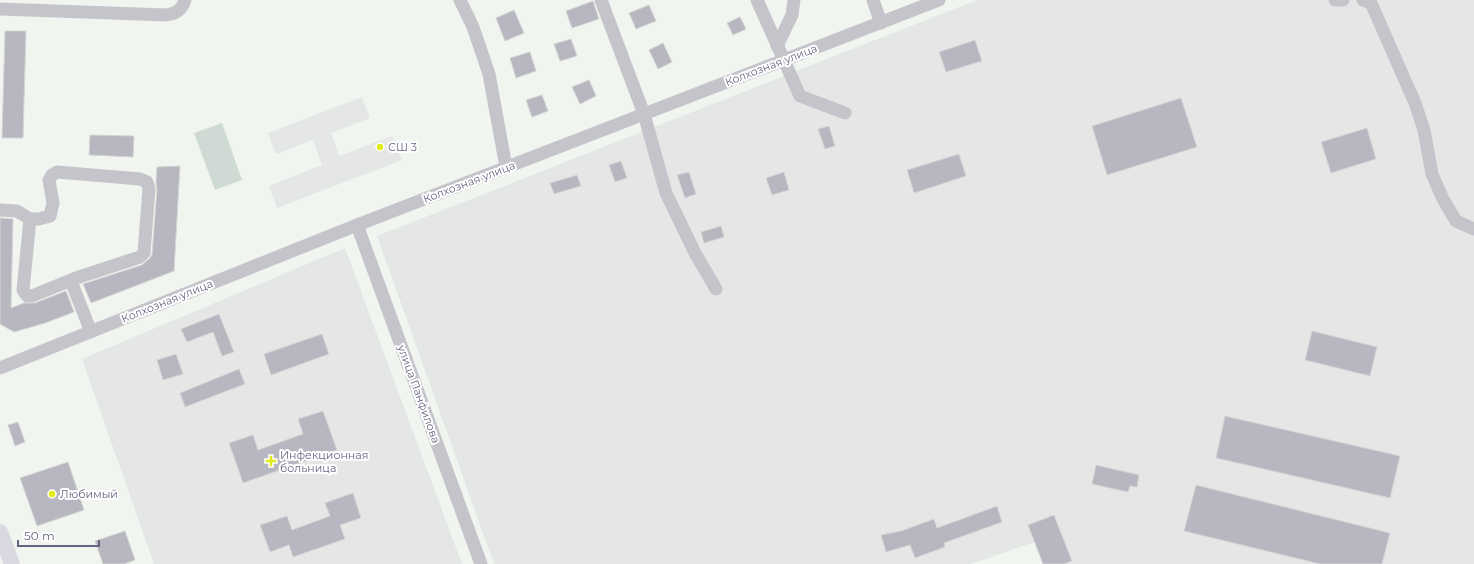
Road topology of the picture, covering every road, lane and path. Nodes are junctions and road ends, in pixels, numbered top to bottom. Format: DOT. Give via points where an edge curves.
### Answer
graph roads {
  1 [pos="185,0"];
  2 [pos="460,0"];
  3 [pos="601,0"];
  4 [pos="757,0"];
  5 [pos="794,0"];
  6 [pos="873,0"];
  7 [pos="939,0"];
  8 [pos="1335,0"];
  9 [pos="1344,0"];
  10 [pos="1363,0"];
  11 [pos="28,5"];
  12 [pos="0,9"];
  13 [pos="881,23"];
  14 [pos="777,46"];
  15 [pos="783,60"];
  16 [pos="845,113"];
  17 [pos="644,114"];
  18 [pos="506,168"];
  19 [pos="0,210"];
  20 [pos="30,218"];
  21 [pos="357,225"];
  22 [pos="1474,229"];
  23 [pos="71,280"];
  24 [pos="716,289"];
  25 [pos="91,332"];
  26 [pos="0,368"];
  27 [pos="0,532"];
  28 [pos="12,564"];
  29 [pos="481,564"];
  1 -- 11 [label="street" via="176,14 166,15"];
  2 -- 18 [label="street" via="473,26 489,74"];
  3 -- 17 [label="street"];
  4 -- 14 [label="street"];
  5 -- 14 [label="street" via="792,15"];
  6 -- 13 [label="street"];
  7 -- 13 [label="street, Колхозная улица"];
  8 -- 9 [label="street"];
  10 -- 22 [label="street" via="1372,3 1415,103 1424,130 1432,174 1443,199 1456,221"];
  11 -- 12 [label="street"];
  13 -- 15 [label="street, Колхозная улица"];
  14 -- 15 [label="street"];
  15 -- 16 [label="street" via="800,96"];
  15 -- 17 [label="street, Колхозная улица"];
  17 -- 18 [label="street, Колхозная улица"];
  17 -- 24 [label="street" via="666,193"];
  18 -- 21 [label="street, Колхозная улица"];
  19 -- 20 [label="street" via="17,211"];
  20 -- 23 [label="street" via="23,290 27,296 32,296"];
  20 -- 23 [label="street" via="50,216 52,203 49,180 57,172 140,179 146,182 149,188 144,253 140,257"];
  21 -- 25 [label="street, Колхозная улица"];
  21 -- 29 [label="street, улица Панфилова"];
  23 -- 25 [label="street"];
  25 -- 26 [label="street, Колхозная улица"];
  27 -- 28 [label="main road"];
}
